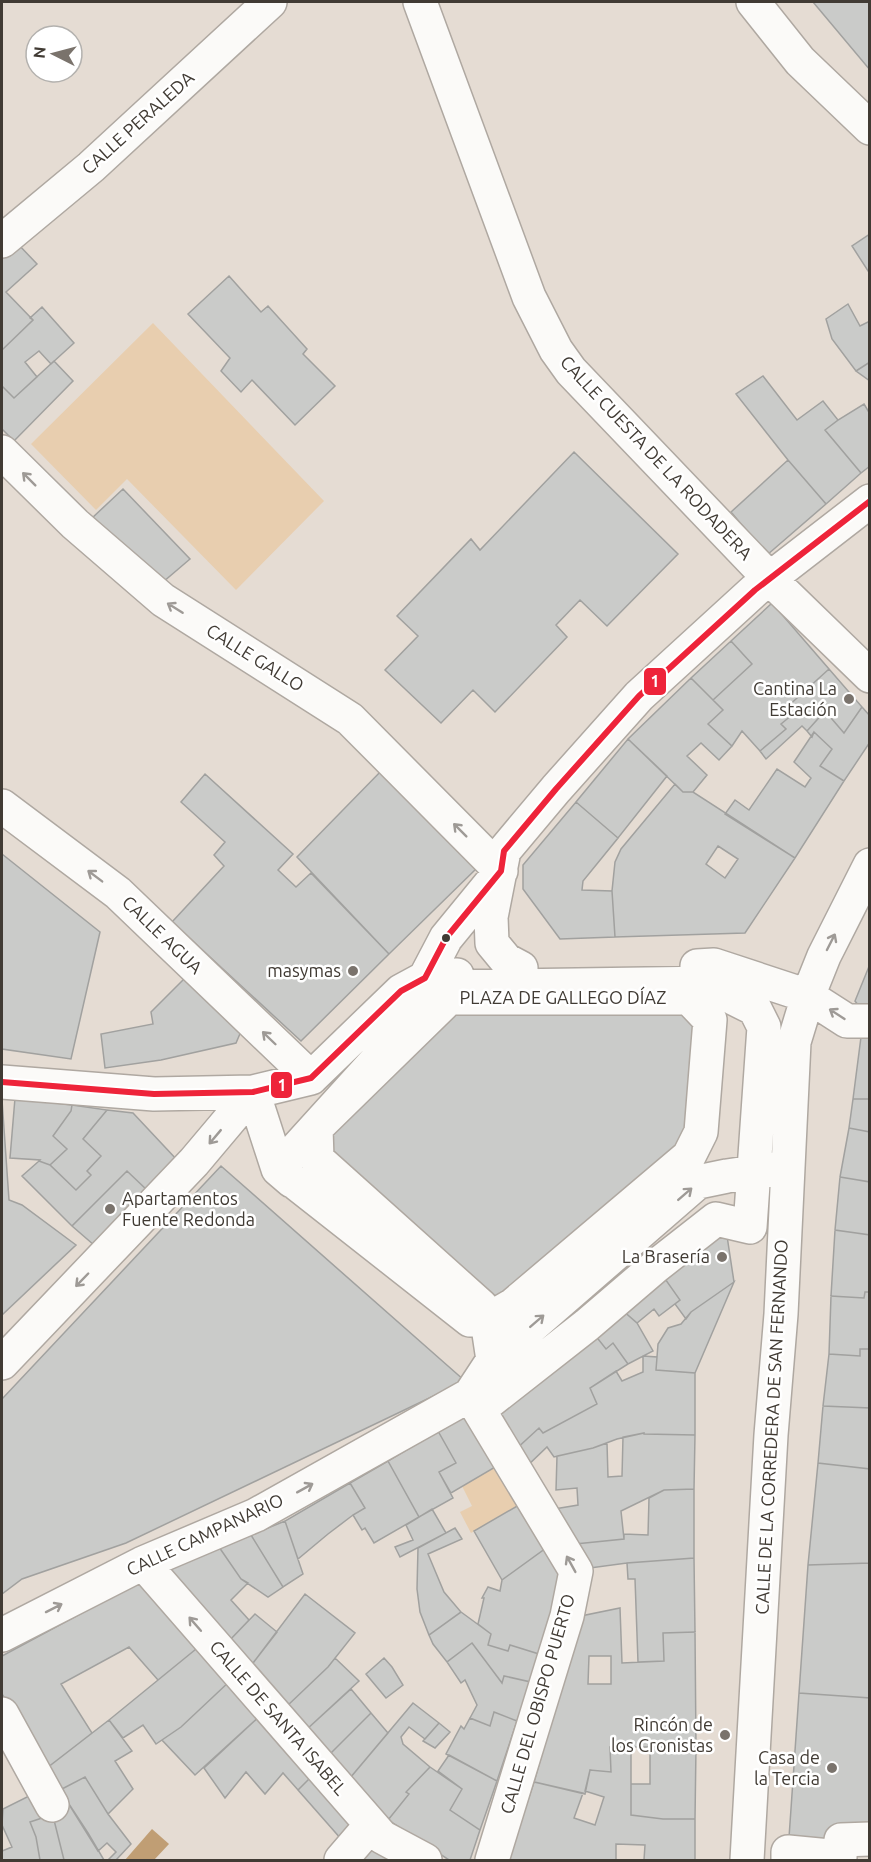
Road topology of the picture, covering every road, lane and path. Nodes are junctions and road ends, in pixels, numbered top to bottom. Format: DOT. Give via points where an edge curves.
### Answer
graph roads {
  1 [pos="270,2"];
  2 [pos="420,2"];
  3 [pos="753,2"];
  4 [pos="870,128"];
  5 [pos="2,241"];
  6 [pos="2,452"];
  7 [pos="870,501"];
  8 [pos="770,579"];
  9 [pos="870,676"];
  10 [pos="2,806"];
  11 [pos="870,865"];
  12 [pos="501,871"];
  13 [pos="521,968"];
  14 [pos="425,978"];
  15 [pos="808,996"];
  16 [pos="870,1021"];
  17 [pos="311,1078"];
  18 [pos="2,1082"];
  19 [pos="252,1092"];
  20 [pos="788,1167"];
  21 [pos="278,1169"];
  22 [pos="753,1172"];
  23 [pos="493,1360"];
  24 [pos="2,1363"];
  25 [pos="470,1395"];
  26 [pos="143,1563"];
  27 [pos="2,1635"];
  28 [pos="2,1714"];
  29 [pos="52,1805"];
  30 [pos="372,1825"];
  31 [pos="870,1839"];
  32 [pos="341,1860"];
  33 [pos="424,1860"];
  34 [pos="492,1860"];
  35 [pos="747,1860"];
  36 [pos="788,1860"];
  1 -- 5 [label="street, CALLE PERALEDA" via="91,167"];
  2 -- 8 [label="street, CALLE CUESTA DE LA RODADERA" via="529,297 556,350 571,371"];
  3 -- 4 [label="street" via="800,61"];
  12 -- 6 [label="street, CALLE GALLO, one-way" via="350,719 164,600 75,524"];
  7 -- 8 [label="street"];
  8 -- 9 [label="street, CALLE CUESTA DE LA RODADERA"];
  8 -- 12 [label="street" via="639,696 504,851"];
  17 -- 10 [label="street, CALLE AGUA, one-way" via="117,893"];
  15 -- 11 [label="street, CALLE DE LA CORREDERA DE SAN FERNANDO, one-way"];
  12 -- 13 [label="street, PLAZA DE GALLEGO DÍAZ" via="491,917 492,944 506,960"];
  12 -- 14 [label="street" via="446,938"];
  13 -- 14 [label="street, PLAZA DE GALLEGO DÍAZ"];
  13 -- 15 [label="street, PLAZA DE GALLEGO DÍAZ" via="714,965"];
  14 -- 17 [label="street, PLAZA DE GALLEGO DÍAZ" via="401,991"];
  16 -- 15 [label="street, PLAZA DE GALLEGO DÍAZ, one-way" via="847,1021"];
  15 -- 20 [label="street, CALLE DE LA CORREDERA DE SAN FERNANDO" via="794,1042"];
  17 -- 19 [label="street"];
  18 -- 19 [label="street" via="154,1094"];
  19 -- 21 [label="street"];
  19 -- 24 [label="street, one-way" via="194,1162"];
  20 -- 22 [label="street"];
  20 -- 35 [label="street, CALLE DE LA CORREDERA DE SAN FERNANDO"];
  21 -- 22 [label="street, PLAZA DE GALLEGO DÍAZ" via="443,987 715,983 755,1009 764,1027"];
  21 -- 23 [label="street"];
  21 -- 23 [label="street, PLAZA DE GALLEGO DÍAZ" via="470,1320 480,1306 317,1159 316,1128 449,998 689,998 710,1020 701,1132 689,1156 513,1305 487,1320"];
  23 -- 22 [label="street, one-way" via="699,1182"];
  22 -- 23 [label="street, PLAZA DE GALLEGO DÍAZ" via="750,1227 716,1219 485,1405"];
  23 -- 25 [label="street"];
  26 -- 25 [label="street, CALLE CAMPANARIO, one-way" via="256,1515"];
  34 -- 25 [label="street, CALLE DEL OBISPO PUERTO, one-way" via="567,1616 576,1571"];
  27 -- 26 [label="street, CALLE CAMPANARIO, one-way"];
  30 -- 26 [label="street, CALLE DE SANTA ISABEL, one-way"];
  28 -- 29 [label="street"];
  30 -- 32 [label="street"];
  30 -- 33 [label="street, CALLE DE SANTA ISABEL" via="382,1837"];
  31 -- 36 [label="street" via="841,1840 840,1857 788,1852"];
}
